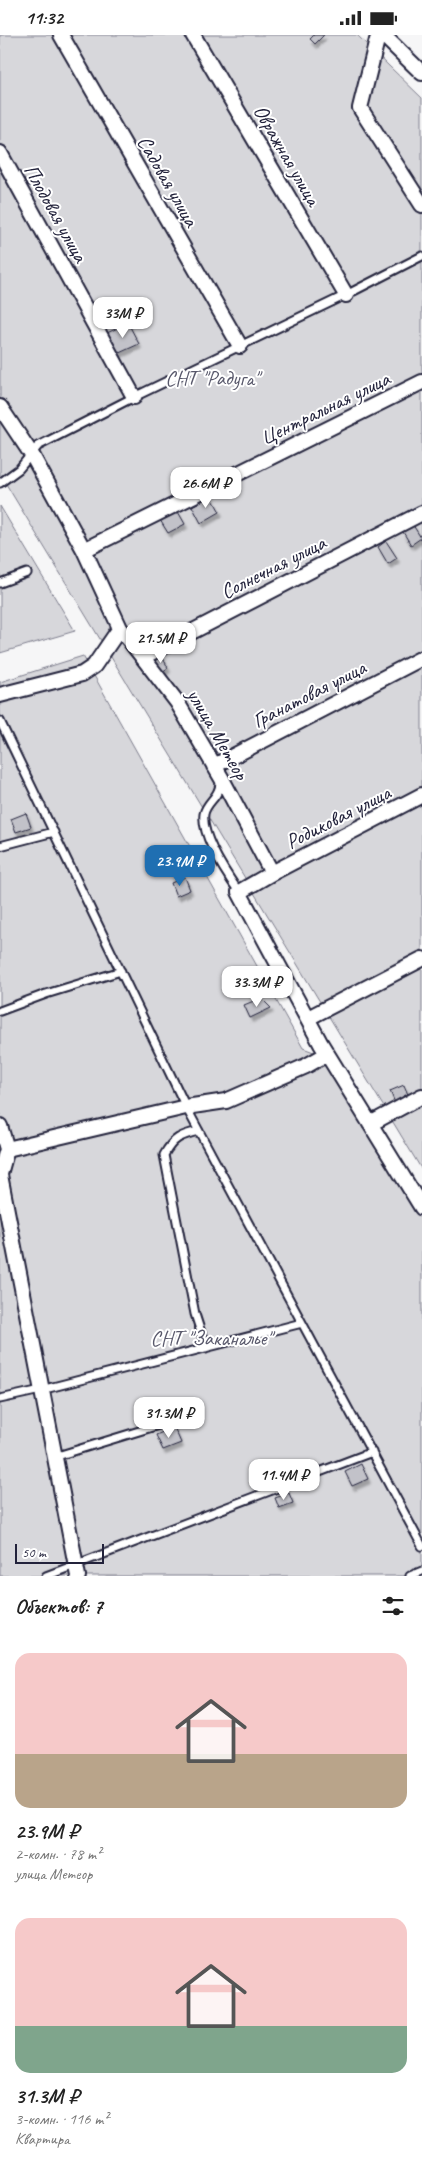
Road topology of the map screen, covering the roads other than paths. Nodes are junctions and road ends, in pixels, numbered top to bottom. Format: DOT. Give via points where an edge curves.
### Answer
graph roads {
  1 [pos="62,35"];
  2 [pos="193,35"];
  3 [pos="382,35"];
  4 [pos="422,73"];
  5 [pos="0,153"];
  6 [pos="422,205"];
  7 [pos="422,256"];
  8 [pos="346,295"];
  9 [pos="240,346"];
  10 [pos="422,382"];
  11 [pos="134,397"];
  12 [pos="0,407"];
  13 [pos="32,455"];
  14 [pos="0,483"];
  15 [pos="422,513"];
  16 [pos="84,550"];
  17 [pos="27,573"];
  18 [pos="0,583"];
  19 [pos="120,628"];
  20 [pos="143,657"];
  21 [pos="422,658"];
  22 [pos="0,695"];
  23 [pos="0,721"];
  24 [pos="214,766"];
  25 [pos="222,779"];
  26 [pos="422,795"];
  27 [pos="54,832"];
  28 [pos="0,847"];
  29 [pos="272,873"];
  30 [pos="239,892"];
  31 [pos="422,959"];
  32 [pos="121,971"];
  33 [pos="0,1011"];
  34 [pos="308,1018"];
  35 [pos="327,1054"];
  36 [pos="422,1096"];
  37 [pos="186,1107"];
  38 [pos="370,1124"];
  39 [pos="0,1126"];
  40 [pos="199,1131"];
  41 [pos="3,1150"];
  42 [pos="0,1175"];
  43 [pos="422,1209"];
  44 [pos="302,1323"];
  45 [pos="206,1348"];
  46 [pos="41,1391"];
  47 [pos="0,1399"];
  48 [pos="172,1421"];
  49 [pos="372,1452"];
  50 [pos="54,1457"];
  51 [pos="422,1546"];
  52 [pos="76,1571"];
  53 [pos="422,1571"];
  54 [pos="46,1576"];
  55 [pos="410,1576"];
  1 -- 9 [label="street, Садовая улица"];
  2 -- 8 [label="street, Овражная улица"];
  3 -- 4 [label="street"];
  3 -- 6 [label="street" via="377,41 360,108"];
  5 -- 11 [label="street, Плодовая улица"];
  7 -- 8 [label="lane"];
  8 -- 9 [label="lane"];
  9 -- 11 [label="lane"];
  10 -- 16 [label="street, Центральная улица"];
  11 -- 13 [label="lane" via="38,447"];
  12 -- 13 [label="street, улица Метеор"];
  13 -- 14 [label="lane" via="20,469"];
  13 -- 16 [label="street, улица Метеор"];
  15 -- 20 [label="street, Солнечная улица"];
  16 -- 19 [label="street, улица Метеор"];
  17 -- 18 [label="lane"];
  19 -- 20 [label="street, улица Метеор"];
  19 -- 22 [label="street" via="94,667 82,674"];
  20 -- 24 [label="street, улица Метеор" via="177,702"];
  21 -- 24 [label="street, Гранатовая улица"];
  23 -- 27 [label="lane"];
  24 -- 25 [label="street, улица Метеор"];
  25 -- 29 [label="street, улица Метеор"];
  25 -- 30 [label="lane" via="204,814 213,849"];
  26 -- 29 [label="street, Родиковая улица"];
  27 -- 28 [label="lane"];
  27 -- 32 [label="lane"];
  29 -- 30 [label="street"];
  30 -- 34 [label="street"];
  31 -- 34 [label="street"];
  32 -- 33 [label="lane"];
  32 -- 37 [label="lane"];
  34 -- 35 [label="street"];
  35 -- 37 [label="street" via="226,1101"];
  35 -- 38 [label="street"];
  36 -- 38 [label="street"];
  37 -- 40 [label="lane"];
  37 -- 41 [label="street"];
  38 -- 43 [label="street"];
  39 -- 41 [label="street"];
  40 -- 44 [label="lane"];
  40 -- 45 [label="lane" via="170,1143 164,1155 196,1314"];
  41 -- 42 [label="street"];
  42 -- 46 [label="street"];
  44 -- 45 [label="lane"];
  44 -- 49 [label="lane"];
  45 -- 46 [label="lane"];
  46 -- 47 [label="lane"];
  46 -- 50 [label="street"];
  48 -- 50 [label="lane"];
  49 -- 51 [label="lane"];
  49 -- 52 [label="lane"];
  50 -- 52 [label="street"];
  52 -- 54 [label="lane"];
  53 -- 55 [label="lane"];
}
